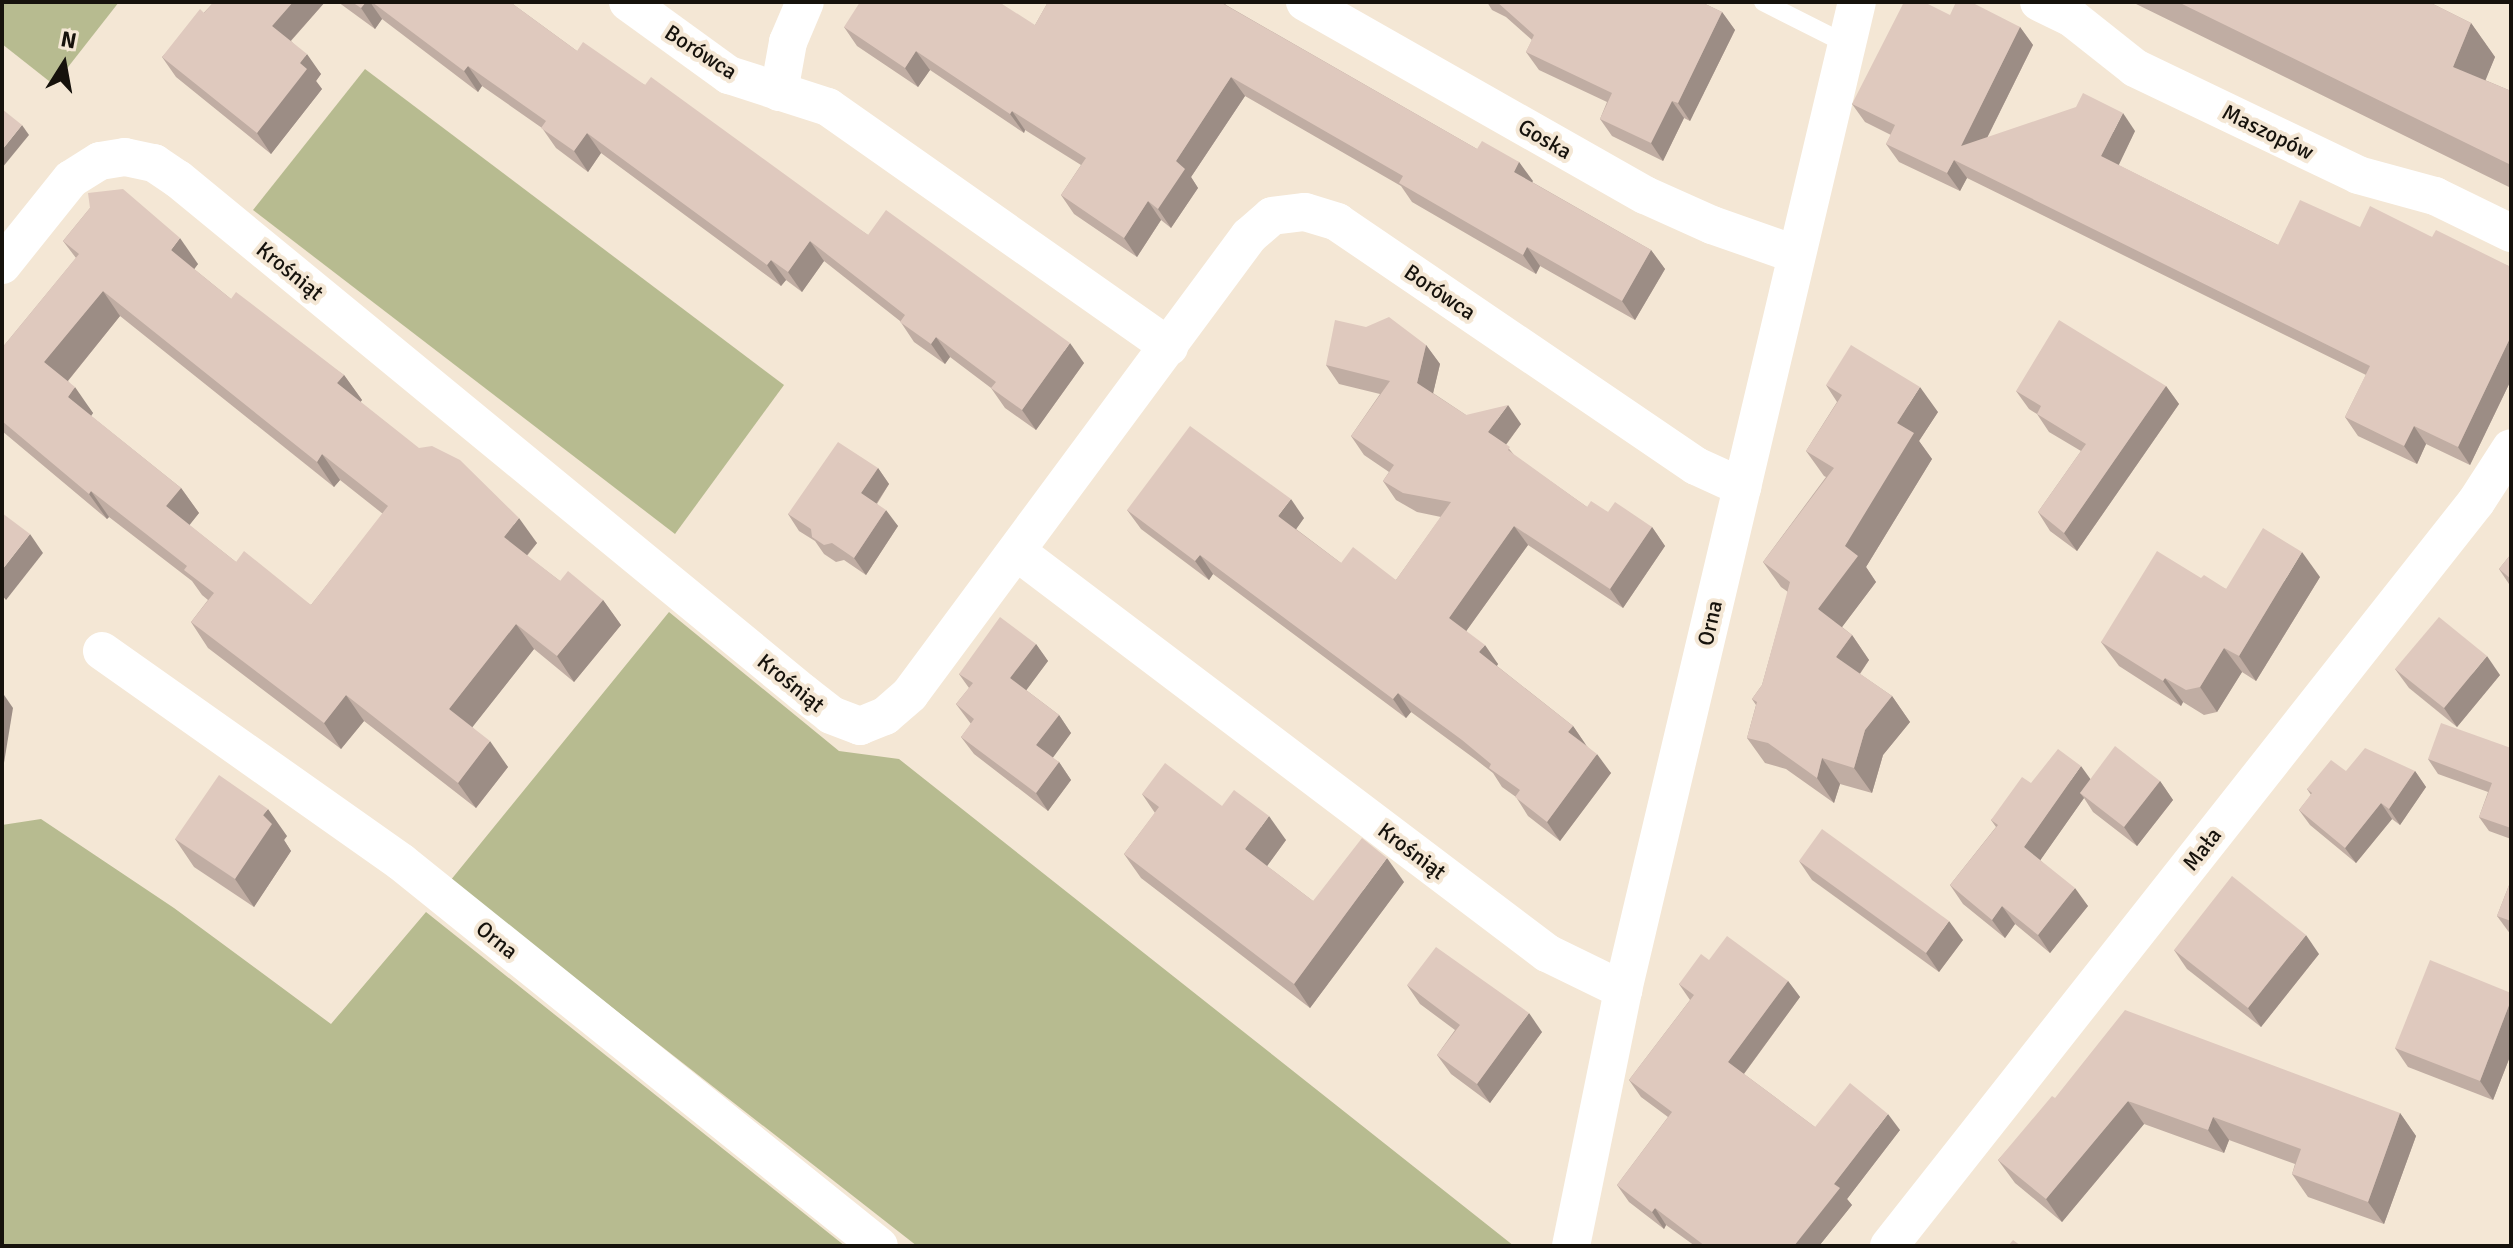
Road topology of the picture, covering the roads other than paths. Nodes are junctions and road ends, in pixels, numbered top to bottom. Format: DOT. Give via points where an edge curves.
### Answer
graph roads {
  1 [pos="628,2"];
  2 [pos="805,2"];
  3 [pos="1305,2"];
  4 [pos="1763,2"];
  5 [pos="1857,2"];
  6 [pos="2039,2"];
  7 [pos="1844,43"];
  8 [pos="779,92"];
  9 [pos="2511,233"];
  10 [pos="1795,254"];
  11 [pos="2,265"];
  12 [pos="1169,347"];
  13 [pos="2511,448"];
  14 [pos="1742,487"];
  15 [pos="1017,552"];
  16 [pos="102,651"];
  17 [pos="1623,990"];
  18 [pos="879,1246"];
  19 [pos="1571,1246"];
  20 [pos="1889,1246"];
  1 -- 8 [label="street, Borówca" via="729,75"];
  2 -- 8 [label="street" via="788,42"];
  3 -- 10 [label="street, Goska" via="1645,195"];
  4 -- 7 [label="lane"];
  5 -- 7 [label="street, Orna"];
  6 -- 9 [label="street, Maszopów" via="2072,18 2135,68 2358,175 2435,196"];
  7 -- 10 [label="street, Orna"];
  8 -- 12 [label="street, Borówca" via="828,107"];
  10 -- 14 [label="street, Orna"];
  11 -- 15 [label="street, Krośniąt" via="71,179 100,161 125,157 154,163 802,692 831,715 860,726 885,716 910,694"];
  12 -- 14 [label="street, Borówca" via="1249,236 1272,216 1305,212 1337,222 1696,466"];
  12 -- 15 [label="street, Borówca"];
  13 -- 20 [label="street, Mała" via="2476,502"];
  14 -- 17 [label="street, Orna"];
  15 -- 17 [label="street, Krośniąt" via="1547,953"];
  16 -- 18 [label="street, Orna" via="401,862"];
  17 -- 19 [label="street, Orna"];
}
